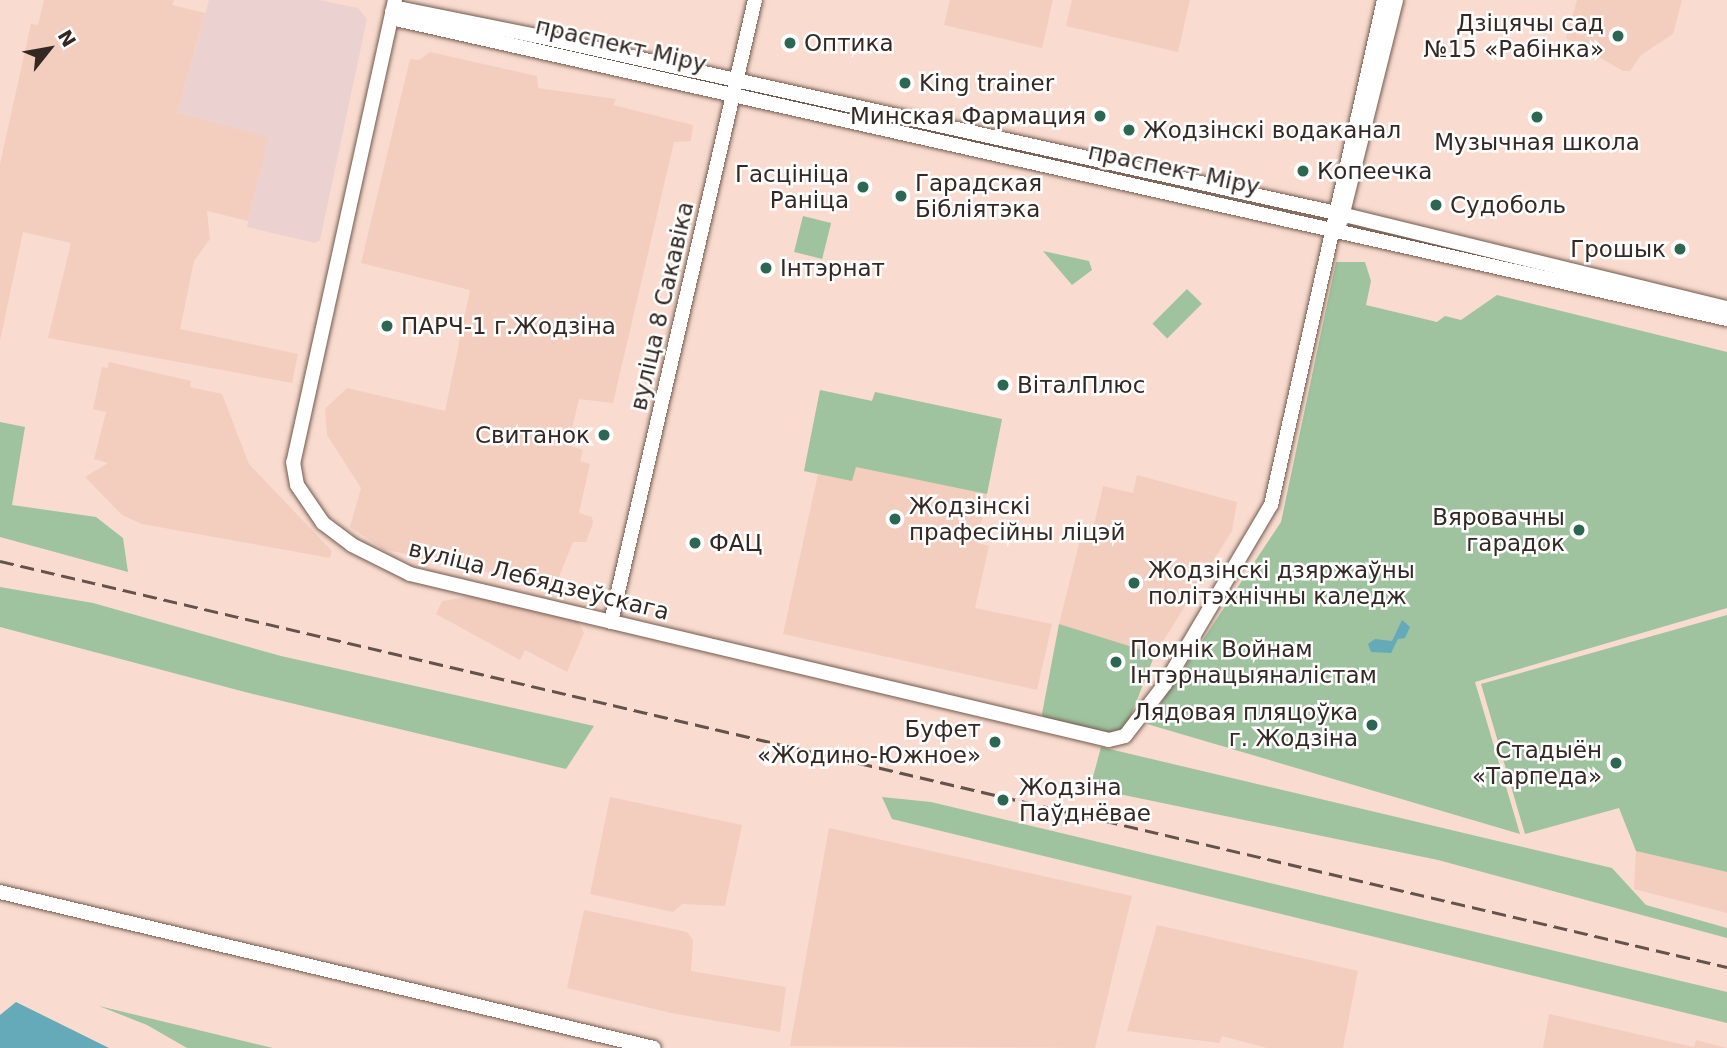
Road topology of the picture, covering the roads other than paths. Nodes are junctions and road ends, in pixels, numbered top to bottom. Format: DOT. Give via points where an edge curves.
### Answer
graph roads {
  1 [pos="755,0"];
  2 [pos="1384,0"];
  3 [pos="1396,0"];
  4 [pos="393,6"];
  5 [pos="736,87"];
  6 [pos="1338,219"];
  7 [pos="1552,273"];
  8 [pos="1727,308"];
  9 [pos="1727,319"];
  10 [pos="611,622"];
  11 [pos="0,892"];
  12 [pos="654,1048"];
  1 -- 5 [label="main road, вуліца 8 Сакавіка"];
  2 -- 6 [label="main road"];
  3 -- 6 [label="main road"];
  4 -- 5 [label="main road, праспект Міру" via="400,20 556,47"];
  4 -- 10 [label="main road, вуліца Лебядзеўскага" via="295,447 298,485 312,510 335,535 396,569"];
  5 -- 6 [label="main road, праспект Міру"];
  5 -- 10 [label="main road, вуліца 8 Сакавіка"];
  6 -- 7 [label="main road, праспект Міру"];
  6 -- 10 [label="main road, вуліца Лебядзеўскага" via="1271,505 1165,684 1125,736 1109,740"];
  7 -- 8 [label="main road, праспект Міру"];
  7 -- 9 [label="main road, праспект Міру"];
  11 -- 12 [label="main road"];
}
